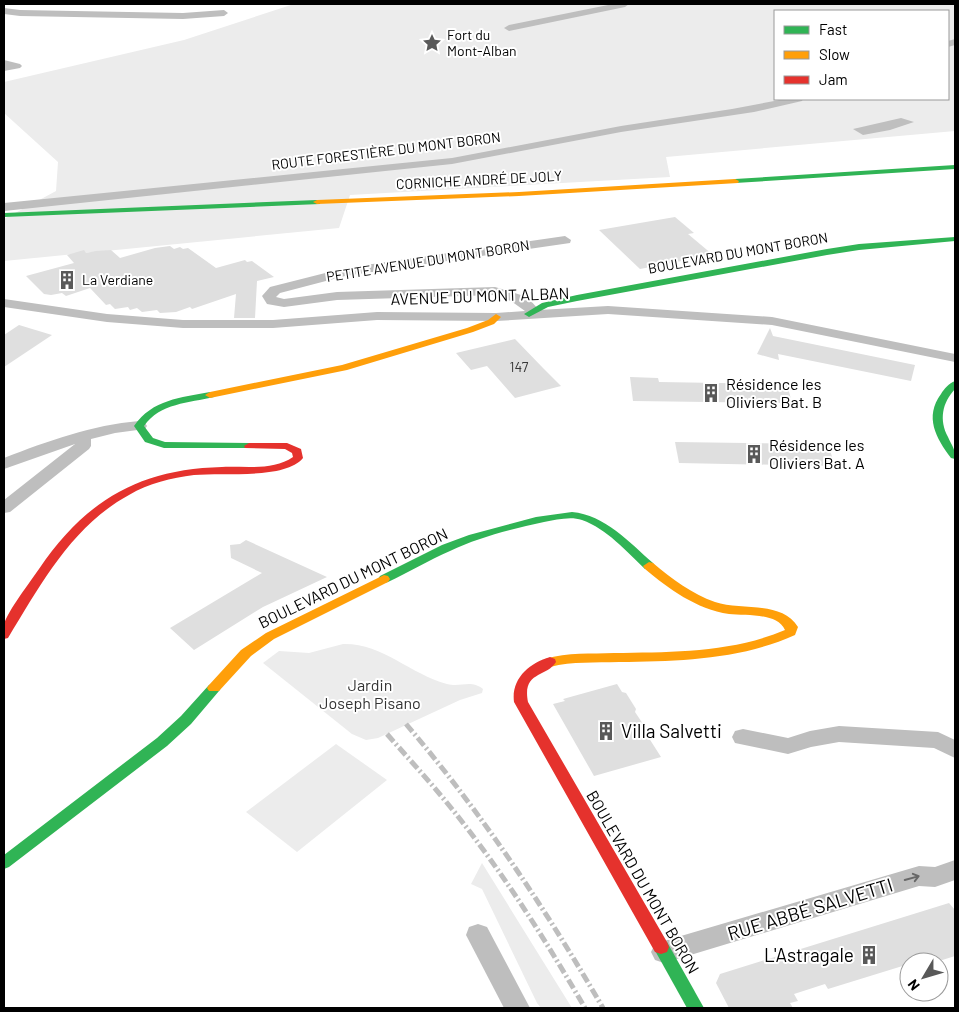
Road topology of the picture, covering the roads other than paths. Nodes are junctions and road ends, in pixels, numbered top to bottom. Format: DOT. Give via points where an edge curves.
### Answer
graph roads {
  1 [pos="625,4"];
  2 [pos="4,11"];
  3 [pos="224,13"];
  4 [pos="509,28"];
  5 [pos="4,63"];
  6 [pos="4,68"];
  7 [pos="794,100"];
  8 [pos="955,167"];
  9 [pos="4,207"];
  10 [pos="4,215"];
  11 [pos="955,238"];
  12 [pos="565,240"];
  13 [pos="4,303"];
  14 [pos="531,312"];
  15 [pos="496,316"];
  16 [pos="949,357"];
  17 [pos="955,367"];
  18 [pos="955,384"];
  19 [pos="139,426"];
  20 [pos="83,436"];
  21 [pos="955,456"];
  22 [pos="4,464"];
  23 [pos="4,508"];
  24 [pos="4,635"];
  25 [pos="744,738"];
  26 [pos="955,750"];
  27 [pos="4,863"];
  28 [pos="955,870"];
  29 [pos="478,935"];
  30 [pos="664,952"];
  31 [pos="517,1008"];
  32 [pos="696,1008"];
  1 -- 4 [label="street"];
  2 -- 3 [label="street" via="183,16"];
  5 -- 6 [label="street" via="17,66"];
  7 -- 9 [label="street, ROUTE FORESTIÈRE DU MONT BORON" via="452,161"];
  8 -- 10 [label="street, CORNICHE ANDRÉ DE JOLY" via="527,193"];
  11 -- 14 [label="street, BOULEVARD DU MONT BORON" via="835,250 577,298"];
  12 -- 14 [label="street, PETITE AVENUE DU MONT BORON" via="344,272 275,290 269,296 272,301 284,303 337,296 495,291 525,301"];
  13 -- 15 [label="street, AVENUE DU MONT ALBAN" via="107,318 183,324 272,324 377,316"];
  14 -- 15 [label="street, AVENUE DU MONT ALBAN"];
  14 -- 16 [label="street, AVENUE DU MONT ALBAN" via="608,310 772,321"];
  15 -- 19 [label="street" via="491,322 470,330 344,368 172,403 148,413"];
  16 -- 17 [label="street"];
  18 -- 21 [label="street" via="941,397 936,417 941,436"];
  19 -- 20 [label="street"];
  19 -- 24 [label="street" via="143,436 161,445 288,446 297,451 298,458 281,468 167,478 149,482 119,496 87,520 55,556 21,604"];
  20 -- 22 [label="street"];
  20 -- 23 [label="street" via="83,446"];
  25 -- 26 [label="street" via="788,746 810,738 839,734 938,740"];
  27 -- 30 [label="street, BOULEVARD DU MONT BORON" via="162,742 246,653 270,636 448,547 542,518 581,515 604,527 674,588 690,597 720,608 776,615 792,627 791,632 773,642 703,653 551,661 538,667 522,682 520,699"];
  30 -- 28 [label="street, RUE ABBÉ SALVETTI, one-way" via="919,876 935,877"];
  29 -- 31 [label="street"];
  30 -- 32 [label="street, BOULEVARD DU MONT BORON"];
}
